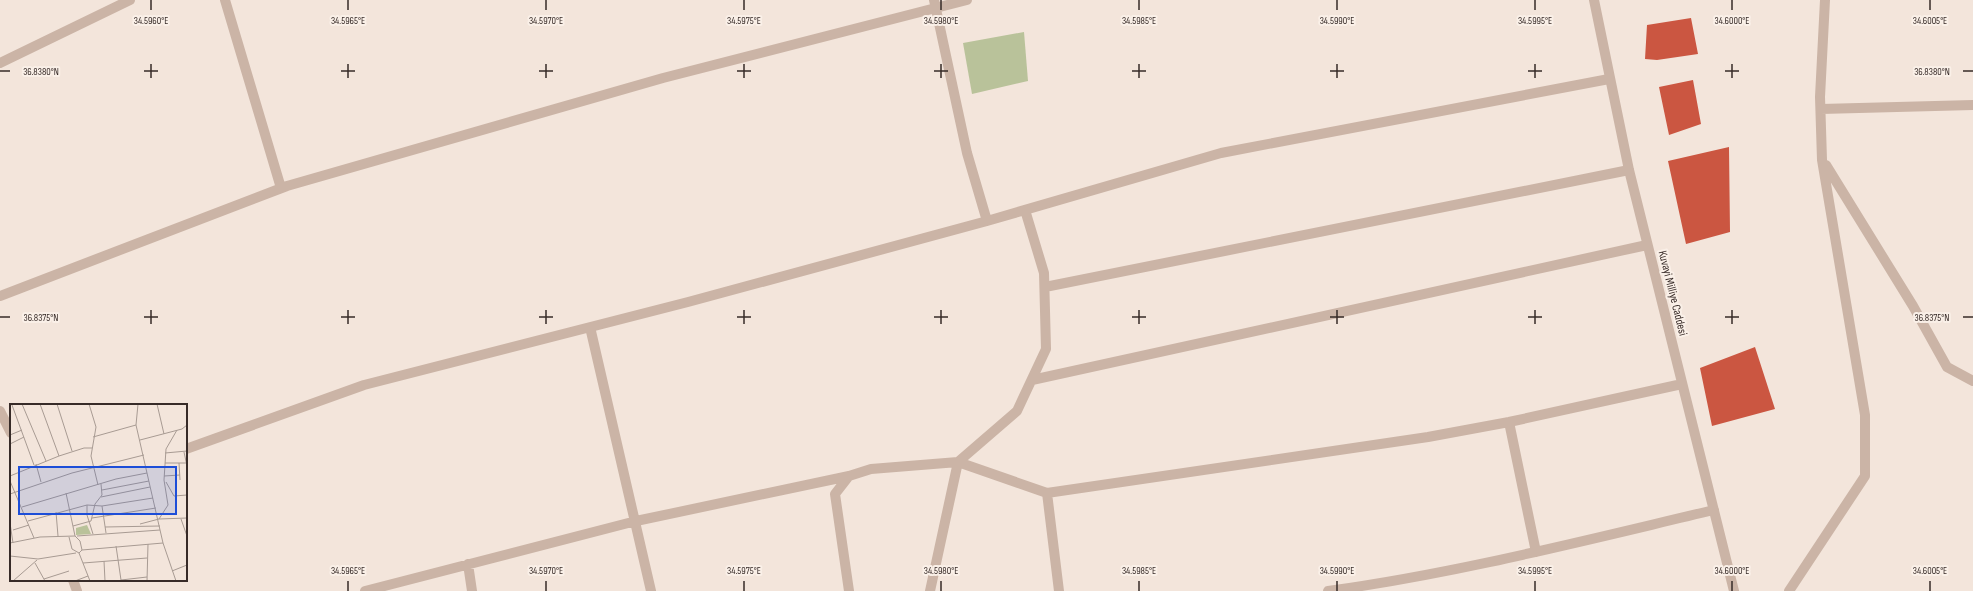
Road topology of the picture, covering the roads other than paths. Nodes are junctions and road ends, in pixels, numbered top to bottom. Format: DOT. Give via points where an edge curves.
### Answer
graph roads {
  1 [pos="130,0"];
  2 [pos="225,0"];
  3 [pos="967,0"];
  4 [pos="1594,0"];
  5 [pos="1825,0"];
  6 [pos="935,4"];
  7 [pos="0,64"];
  8 [pos="1609,78"];
  9 [pos="1973,106"];
  10 [pos="1821,108"];
  11 [pos="1822,160"];
  12 [pos="1629,170"];
  13 [pos="281,188"];
  14 [pos="1025,210"];
  15 [pos="987,221"];
  16 [pos="1647,245"];
  17 [pos="1045,287"];
  18 [pos="0,296"];
  19 [pos="590,327"];
  20 [pos="1032,380"];
  21 [pos="1973,381"];
  22 [pos="1682,384"];
  23 [pos="0,410"];
  24 [pos="1509,422"];
  25 [pos="10,431"];
  26 [pos="187,449"];
  27 [pos="958,462"];
  28 [pos="849,476"];
  29 [pos="1047,493"];
  30 [pos="1714,510"];
  31 [pos="636,521"];
  32 [pos="1536,552"];
  33 [pos="468,564"];
  34 [pos="73,581"];
  35 [pos="77,591"];
  36 [pos="365,591"];
  37 [pos="472,591"];
  38 [pos="651,591"];
  39 [pos="849,591"];
  40 [pos="930,591"];
  41 [pos="1059,591"];
  42 [pos="1328,591"];
  43 [pos="1734,591"];
  44 [pos="1789,591"];
  1 -- 7 [label="street"];
  2 -- 13 [label="street"];
  3 -- 6 [label="street"];
  4 -- 8 [label="street, Kuvayi Milliye Caddesi"];
  5 -- 10 [label="street"];
  6 -- 13 [label="street" via="663,78"];
  6 -- 15 [label="street" via="967,153"];
  8 -- 12 [label="street, Kuvayi Milliye Caddesi"];
  8 -- 14 [label="street" via="1221,153"];
  9 -- 10 [label="street"];
  10 -- 11 [label="street"];
  11 -- 21 [label="street" via="1913,306 1946,367"];
  11 -- 44 [label="street" via="1865,414 1865,476"];
  12 -- 16 [label="street, Kuvayi Milliye Caddesi"];
  12 -- 17 [label="street"];
  13 -- 18 [label="street"];
  14 -- 15 [label="street"];
  14 -- 17 [label="street" via="1044,273"];
  15 -- 19 [label="street"];
  16 -- 20 [label="street"];
  16 -- 22 [label="street, Kuvayi Milliye Caddesi"];
  17 -- 20 [label="street" via="1046,349"];
  19 -- 26 [label="street" via="364,385"];
  19 -- 31 [label="street"];
  20 -- 27 [label="street" via="1017,411"];
  22 -- 24 [label="street"];
  22 -- 30 [label="street, Kuvayi Milliye Caddesi"];
  23 -- 25 [label="street"];
  24 -- 29 [label="street" via="1428,437"];
  24 -- 32 [label="street"];
  27 -- 28 [label="street" via="871,469"];
  27 -- 29 [label="street"];
  27 -- 40 [label="street"];
  28 -- 31 [label="street"];
  28 -- 39 [label="street" via="835,494"];
  29 -- 41 [label="street"];
  30 -- 32 [label="street"];
  30 -- 43 [label="street, Kuvayi Milliye Caddesi"];
  31 -- 33 [label="street"];
  31 -- 38 [label="street"];
  32 -- 42 [label="street" via="1384,583"];
  33 -- 36 [label="street"];
  33 -- 37 [label="street"];
  34 -- 35 [label="street"];
}
